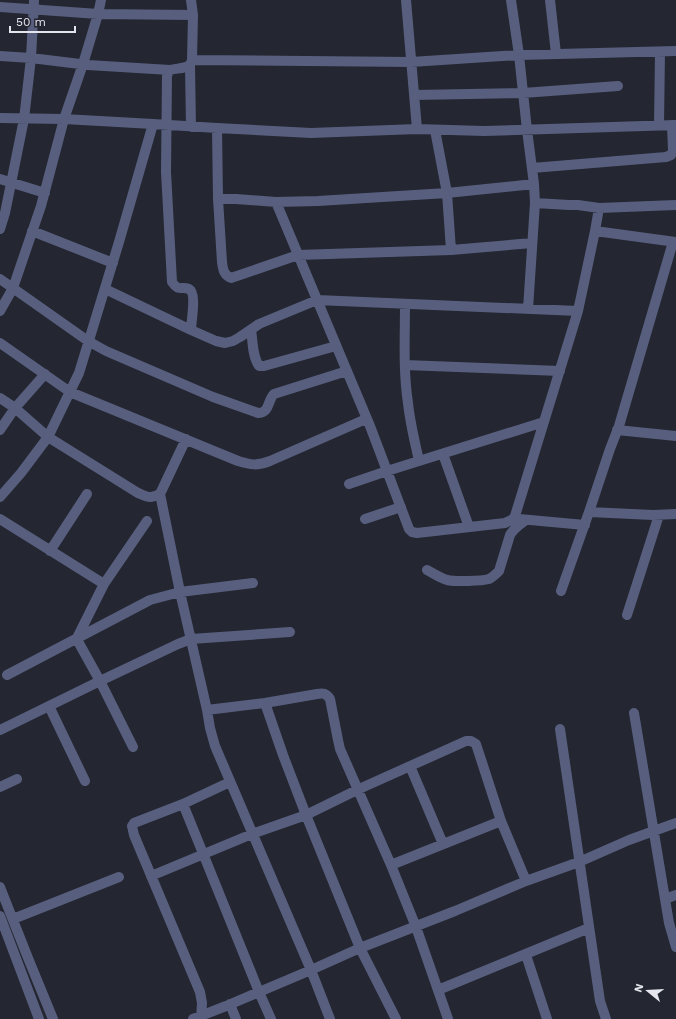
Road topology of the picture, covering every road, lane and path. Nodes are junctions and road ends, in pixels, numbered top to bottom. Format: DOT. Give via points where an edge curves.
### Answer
graph roads {
  1 [pos="102,0"];
  2 [pos="191,0"];
  3 [pos="406,0"];
  4 [pos="512,0"];
  5 [pos="550,0"];
  6 [pos="34,5"];
  7 [pos="0,7"];
  8 [pos="98,14"];
  9 [pos="193,14"];
  10 [pos="660,52"];
  11 [pos="676,52"];
  12 [pos="556,54"];
  13 [pos="519,55"];
  14 [pos="0,56"];
  15 [pos="30,58"];
  16 [pos="411,62"];
  17 [pos="191,63"];
  18 [pos="83,64"];
  19 [pos="170,70"];
  20 [pos="618,86"];
  21 [pos="523,93"];
  22 [pos="414,95"];
  23 [pos="0,118"];
  24 [pos="24,119"];
  25 [pos="64,119"];
  26 [pos="153,124"];
  27 [pos="167,125"];
  28 [pos="659,125"];
  29 [pos="674,125"];
  30 [pos="191,127"];
  31 [pos="216,128"];
  32 [pos="417,129"];
  33 [pos="435,130"];
  34 [pos="527,130"];
  35 [pos="532,168"];
  36 [pos="0,179"];
  37 [pos="11,183"];
  38 [pos="534,184"];
  39 [pos="45,193"];
  40 [pos="447,194"];
  41 [pos="218,199"];
  42 [pos="276,202"];
  43 [pos="535,203"];
  44 [pos="676,205"];
  45 [pos="599,208"];
  46 [pos="0,229"];
  47 [pos="32,231"];
  48 [pos="596,231"];
  49 [pos="675,242"];
  50 [pos="532,243"];
  51 [pos="452,250"];
  52 [pos="298,255"];
  53 [pos="113,262"];
  54 [pos="0,279"];
  55 [pos="13,288"];
  56 [pos="105,289"];
  57 [pos="317,300"];
  58 [pos="405,304"];
  59 [pos="528,309"];
  60 [pos="0,311"];
  61 [pos="578,311"];
  62 [pos="191,330"];
  63 [pos="251,330"];
  64 [pos="88,341"];
  65 [pos="0,343"];
  66 [pos="336,346"];
  67 [pos="405,365"];
  68 [pos="560,371"];
  69 [pos="347,372"];
  70 [pos="45,374"];
  71 [pos="70,392"];
  72 [pos="0,398"];
  73 [pos="15,408"];
  74 [pos="366,418"];
  75 [pos="544,422"];
  76 [pos="0,430"];
  77 [pos="617,430"];
  78 [pos="676,436"];
  79 [pos="48,437"];
  80 [pos="186,439"];
  81 [pos="443,454"];
  82 [pos="419,461"];
  83 [pos="387,471"];
  84 [pos="349,484"];
  85 [pos="87,494"];
  86 [pos="160,494"];
  87 [pos="0,497"];
  88 [pos="401,507"];
  89 [pos="589,512"];
  90 [pos="676,514"];
  91 [pos="659,515"];
  92 [pos="0,519"];
  93 [pos="365,519"];
  94 [pos="513,519"];
  95 [pos="148,520"];
  96 [pos="526,520"];
  97 [pos="585,525"];
  98 [pos="469,527"];
  99 [pos="50,551"];
  100 [pos="426,570"];
  101 [pos="253,582"];
  102 [pos="104,584"];
  103 [pos="561,591"];
  104 [pos="180,592"];
  105 [pos="627,615"];
  106 [pos="290,632"];
  107 [pos="78,638"];
  108 [pos="191,639"];
  109 [pos="7,675"];
  110 [pos="100,680"];
  111 [pos="266,703"];
  112 [pos="49,706"];
  113 [pos="207,710"];
  114 [pos="634,713"];
  115 [pos="560,729"];
  116 [pos="0,730"];
  117 [pos="133,747"];
  118 [pos="410,766"];
  119 [pos="17,779"];
  120 [pos="85,781"];
  121 [pos="230,782"];
  122 [pos="0,787"];
  123 [pos="359,789"];
  124 [pos="183,804"];
  125 [pos="306,815"];
  126 [pos="501,821"];
  127 [pos="676,823"];
  128 [pos="654,831"];
  129 [pos="252,834"];
  130 [pos="443,844"];
  131 [pos="203,855"];
  132 [pos="579,862"];
  133 [pos="391,865"];
  134 [pos="152,876"];
  135 [pos="119,877"];
  136 [pos="526,881"];
  137 [pos="0,886"];
  138 [pos="676,895"];
  139 [pos="665,899"];
  140 [pos="0,916"];
  141 [pos="13,919"];
  142 [pos="416,927"];
  143 [pos="589,928"];
  144 [pos="676,947"];
  145 [pos="360,948"];
  146 [pos="526,955"];
  147 [pos="311,970"];
  148 [pos="438,990"];
  149 [pos="259,992"];
  150 [pos="230,1004"];
  151 [pos="199,1018"];
  152 [pos="39,1019"];
  153 [pos="53,1019"];
  154 [pos="236,1019"];
  155 [pos="271,1019"];
  156 [pos="330,1019"];
  157 [pos="396,1019"];
  158 [pos="448,1019"];
  159 [pos="547,1019"];
  160 [pos="606,1019"];
  1 -- 8 [label="street"];
  2 -- 9 [label="street"];
  3 -- 16 [label="street"];
  4 -- 13 [label="street"];
  5 -- 12 [label="street"];
  6 -- 7 [label="street"];
  6 -- 8 [label="street"];
  6 -- 15 [label="street"];
  8 -- 9 [label="street"];
  8 -- 18 [label="street"];
  9 -- 17 [label="street"];
  10 -- 11 [label="street"];
  10 -- 12 [label="street"];
  10 -- 28 [label="street"];
  12 -- 13 [label="street"];
  13 -- 16 [label="street"];
  13 -- 21 [label="street"];
  14 -- 15 [label="street"];
  15 -- 18 [label="street"];
  15 -- 24 [label="street"];
  16 -- 17 [label="street"];
  16 -- 22 [label="street"];
  17 -- 19 [label="street" via="187,67"];
  17 -- 30 [label="street"];
  18 -- 19 [label="street"];
  18 -- 25 [label="street"];
  19 -- 27 [label="street" via="167,75"];
  20 -- 21 [label="street"];
  21 -- 22 [label="street"];
  21 -- 34 [label="street"];
  22 -- 32 [label="street"];
  23 -- 24 [label="street"];
  24 -- 25 [label="street"];
  24 -- 37 [label="street"];
  25 -- 26 [label="street"];
  25 -- 39 [label="street"];
  26 -- 27 [label="street"];
  26 -- 53 [label="street"];
  27 -- 30 [label="street"];
  27 -- 62 [label="street" via="166,172 171,274 175,286 192,292"];
  28 -- 29 [label="street"];
  28 -- 34 [label="street"];
  29 -- 35 [label="street" via="673,151 666,157"];
  30 -- 31 [label="street"];
  31 -- 32 [label="street" via="311,133"];
  31 -- 41 [label="street"];
  32 -- 33 [label="street"];
  33 -- 34 [label="street"];
  33 -- 40 [label="street"];
  34 -- 35 [label="street"];
  35 -- 38 [label="street"];
  36 -- 37 [label="street"];
  37 -- 39 [label="street"];
  37 -- 46 [label="street"];
  38 -- 40 [label="street"];
  38 -- 43 [label="street"];
  39 -- 47 [label="street"];
  40 -- 42 [label="street"];
  40 -- 51 [label="street"];
  41 -- 42 [label="street"];
  41 -- 52 [label="street" via="222,262 227,277 236,277"];
  42 -- 52 [label="street"];
  43 -- 45 [label="street"];
  43 -- 50 [label="street"];
  44 -- 45 [label="street"];
  45 -- 48 [label="street"];
  47 -- 53 [label="street"];
  47 -- 55 [label="street"];
  48 -- 49 [label="street"];
  48 -- 61 [label="street"];
  49 -- 77 [label="street"];
  50 -- 51 [label="street"];
  50 -- 59 [label="street"];
  51 -- 52 [label="street"];
  52 -- 57 [label="street"];
  53 -- 56 [label="street"];
  54 -- 55 [label="street"];
  55 -- 60 [label="street"];
  55 -- 64 [label="street"];
  56 -- 62 [label="street"];
  56 -- 64 [label="street"];
  57 -- 58 [label="street"];
  57 -- 63 [label="street" via="259,324"];
  57 -- 66 [label="street"];
  58 -- 59 [label="street"];
  58 -- 67 [label="street"];
  59 -- 61 [label="street"];
  61 -- 68 [label="street"];
  62 -- 63 [label="street" via="225,343"];
  63 -- 66 [label="street" via="255,357 260,366"];
  64 -- 69 [label="street" via="206,394 258,413 266,411 274,394"];
  64 -- 71 [label="street" via="79,373"];
  65 -- 70 [label="street"];
  66 -- 69 [label="street"];
  67 -- 68 [label="street"];
  67 -- 82 [label="street" via="408,404"];
  68 -- 75 [label="street"];
  69 -- 74 [label="street"];
  70 -- 71 [label="street"];
  70 -- 73 [label="street"];
  71 -- 79 [label="street"];
  71 -- 80 [label="street"];
  72 -- 73 [label="street"];
  73 -- 76 [label="street"];
  73 -- 79 [label="street"];
  74 -- 80 [label="street" via="261,465 252,465"];
  74 -- 83 [label="street"];
  75 -- 81 [label="street"];
  75 -- 94 [label="street"];
  77 -- 78 [label="street"];
  77 -- 89 [label="street"];
  79 -- 86 [label="street" via="138,493 149,497"];
  79 -- 87 [label="street"];
  80 -- 86 [label="street"];
  81 -- 82 [label="street"];
  81 -- 98 [label="street"];
  82 -- 83 [label="street"];
  83 -- 84 [label="street"];
  83 -- 88 [label="street"];
  85 -- 99 [label="street"];
  86 -- 104 [label="street"];
  88 -- 93 [label="street"];
  88 -- 98 [label="street" via="412,532"];
  89 -- 91 [label="street"];
  89 -- 97 [label="street"];
  90 -- 91 [label="street"];
  91 -- 105 [label="street"];
  92 -- 99 [label="street"];
  94 -- 96 [label="street"];
  94 -- 98 [label="street" via="506,523"];
  95 -- 102 [label="street"];
  96 -- 97 [label="street"];
  96 -- 100 [label="street" via="512,531 499,571 490,578 453,581"];
  97 -- 103 [label="street"];
  99 -- 102 [label="street"];
  101 -- 104 [label="street"];
  102 -- 107 [label="street"];
  104 -- 107 [label="street" via="150,600"];
  104 -- 108 [label="street"];
  106 -- 108 [label="street"];
  107 -- 109 [label="street"];
  107 -- 110 [label="street"];
  108 -- 110 [label="street"];
  108 -- 113 [label="street"];
  110 -- 112 [label="street"];
  110 -- 117 [label="street"];
  111 -- 113 [label="street"];
  111 -- 123 [label="street" via="324,693 328,696 338,740"];
  111 -- 125 [label="street"];
  112 -- 116 [label="street"];
  112 -- 120 [label="street"];
  113 -- 121 [label="street" via="215,746"];
  114 -- 128 [label="street"];
  115 -- 132 [label="street"];
  118 -- 123 [label="street"];
  118 -- 126 [label="street" via="466,741 476,744"];
  118 -- 130 [label="street"];
  119 -- 122 [label="street"];
  121 -- 124 [label="street"];
  121 -- 129 [label="street"];
  123 -- 125 [label="street"];
  123 -- 133 [label="street"];
  124 -- 131 [label="street"];
  124 -- 134 [label="street" via="132,826"];
  125 -- 129 [label="street"];
  125 -- 145 [label="street"];
  126 -- 130 [label="street"];
  126 -- 136 [label="street"];
  127 -- 128 [label="street"];
  128 -- 132 [label="street"];
  128 -- 139 [label="street"];
  129 -- 131 [label="street"];
  129 -- 147 [label="street"];
  130 -- 133 [label="street"];
  131 -- 134 [label="street"];
  131 -- 149 [label="street"];
  132 -- 136 [label="street"];
  132 -- 143 [label="street"];
  133 -- 142 [label="street"];
  134 -- 151 [label="street" via="200,992 202,1003"];
  135 -- 141 [label="street"];
  136 -- 142 [label="street"];
  137 -- 141 [label="street"];
  138 -- 139 [label="street"];
  139 -- 144 [label="street"];
  140 -- 152 [label="street"];
  141 -- 153 [label="street"];
  142 -- 145 [label="street"];
  142 -- 148 [label="street"];
  143 -- 146 [label="street"];
  143 -- 160 [label="street" via="600,1001"];
  145 -- 147 [label="street"];
  145 -- 157 [label="street"];
  146 -- 148 [label="street"];
  146 -- 159 [label="street"];
  147 -- 149 [label="street"];
  147 -- 156 [label="street"];
  148 -- 158 [label="street"];
  149 -- 150 [label="street"];
  149 -- 155 [label="street"];
  150 -- 151 [label="street"];
  150 -- 154 [label="street"];
}
